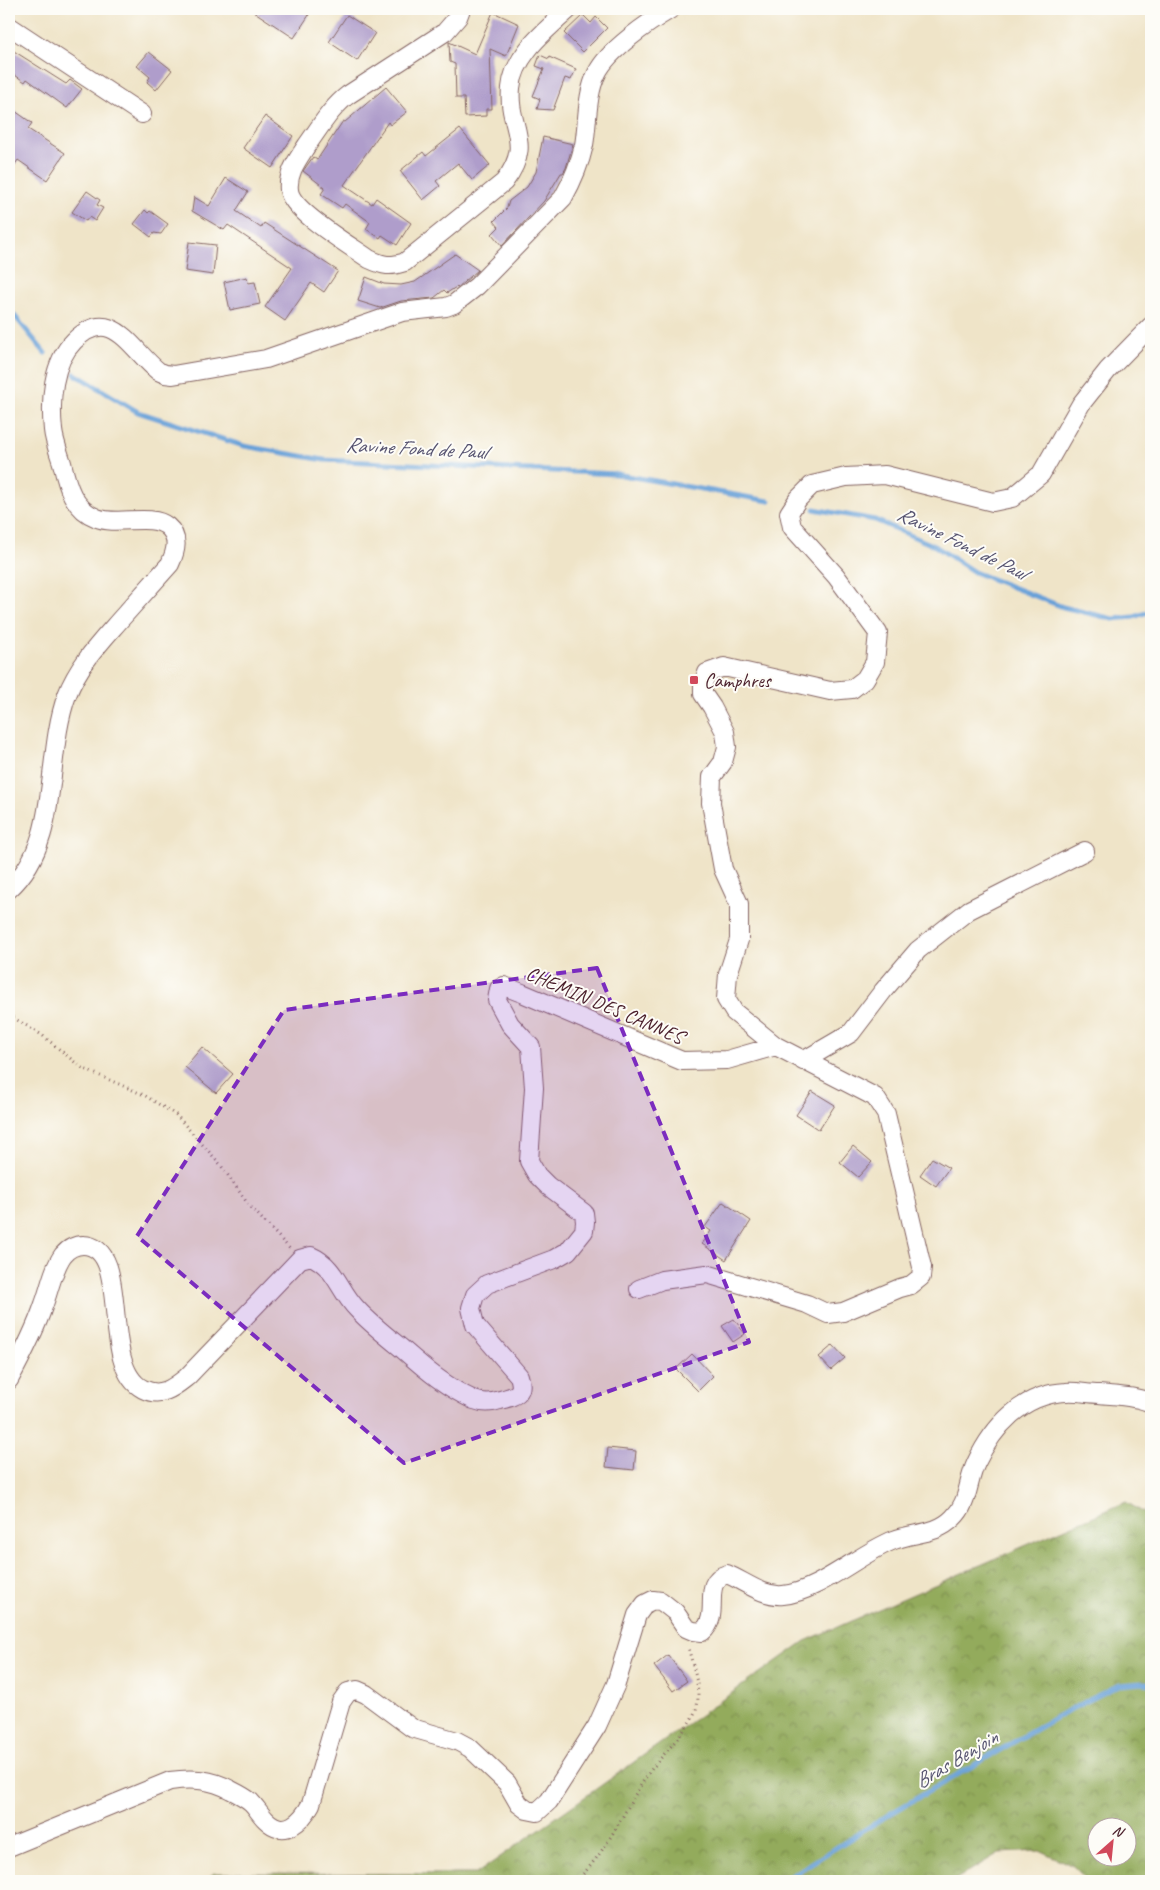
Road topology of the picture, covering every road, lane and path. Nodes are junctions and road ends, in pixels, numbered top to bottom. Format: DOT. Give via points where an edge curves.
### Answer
graph roads {
  1 [pos="461,9"];
  2 [pos="569,9"];
  3 [pos="671,9"];
  4 [pos="9,26"];
  5 [pos="142,114"];
  6 [pos="1151,326"];
  7 [pos="1085,851"];
  8 [pos="9,889"];
  9 [pos="9,1015"];
  10 [pos="776,1046"];
  11 [pos="803,1060"];
  12 [pos="300,1259"];
  13 [pos="639,1289"];
  14 [pos="9,1380"];
  15 [pos="1151,1403"];
  16 [pos="686,1628"];
  17 [pos="9,1847"];
  18 [pos="576,1881"];
  1 -- 2 [label="street" via="445,32 337,104 289,176 289,192 296,206 380,264 392,266 405,262 504,182 513,171 519,157 511,86 516,71 536,40"];
  3 -- 8 [label="street" via="621,46 596,74 584,146 563,198 477,286 454,304 402,312 266,360 173,375 158,371 117,332 105,326 92,327 67,347 57,368 52,396 53,432 69,491 85,511 96,518 161,523 174,534 176,550 170,564 91,652 77,673 66,696 56,738 40,840 33,858"];
  4 -- 5 [label="street"];
  6 -- 10 [label="street" via="1108,370 1081,404 1041,474 1012,498 993,502 885,475 846,477 812,485 790,513 792,527 836,576 878,633 875,662 864,679 852,689 830,691 724,667 707,674 703,684 703,694 725,732 727,747 723,762 712,778 711,803 723,869 739,904 739,940 728,974 726,999 734,1012"];
  7 -- 11 [label="street" via="969,910 918,950 851,1033"];
  9 -- 12 [label="path" via="42,1035 82,1068 144,1095 176,1115 220,1164 248,1204"];
  10 -- 11 [label="street"];
  10 -- 12 [label="street, CHEMIN DES CANNES" via="727,1060 682,1062 522,993 504,986 499,989 497,1000 510,1024 531,1047 534,1088 529,1161 548,1186 584,1213 585,1222 584,1231 568,1251 488,1284 475,1295 471,1308 475,1325 519,1376 522,1384 513,1397 496,1402 475,1400 439,1380 356,1308 323,1261 311,1256"];
  11 -- 13 [label="street" via="875,1097 886,1114 922,1267 921,1277 911,1285 843,1312 828,1314 807,1304 707,1274 662,1280"];
  12 -- 14 [label="street" via="187,1377 170,1390 159,1393 137,1386 128,1376 121,1358 107,1262 90,1246 73,1247 64,1254 55,1269 44,1305"];
  15 -- 16 [label="street" via="1130,1397 1066,1392 1027,1401 995,1431 976,1464 961,1509 940,1529 894,1540 799,1592 773,1595 726,1574 714,1583 708,1627 702,1632"];
  16 -- 17 [label="street" via="661,1600 645,1604 636,1615 616,1684 597,1726 549,1801 537,1812 519,1804 507,1783 470,1748 412,1728 357,1690 348,1692 341,1702 311,1804 297,1824 284,1828 275,1826 267,1822 250,1802 230,1789 188,1778 170,1780"];
  16 -- 18 [label="path" via="697,1707 683,1731 648,1774 613,1836"];
}
